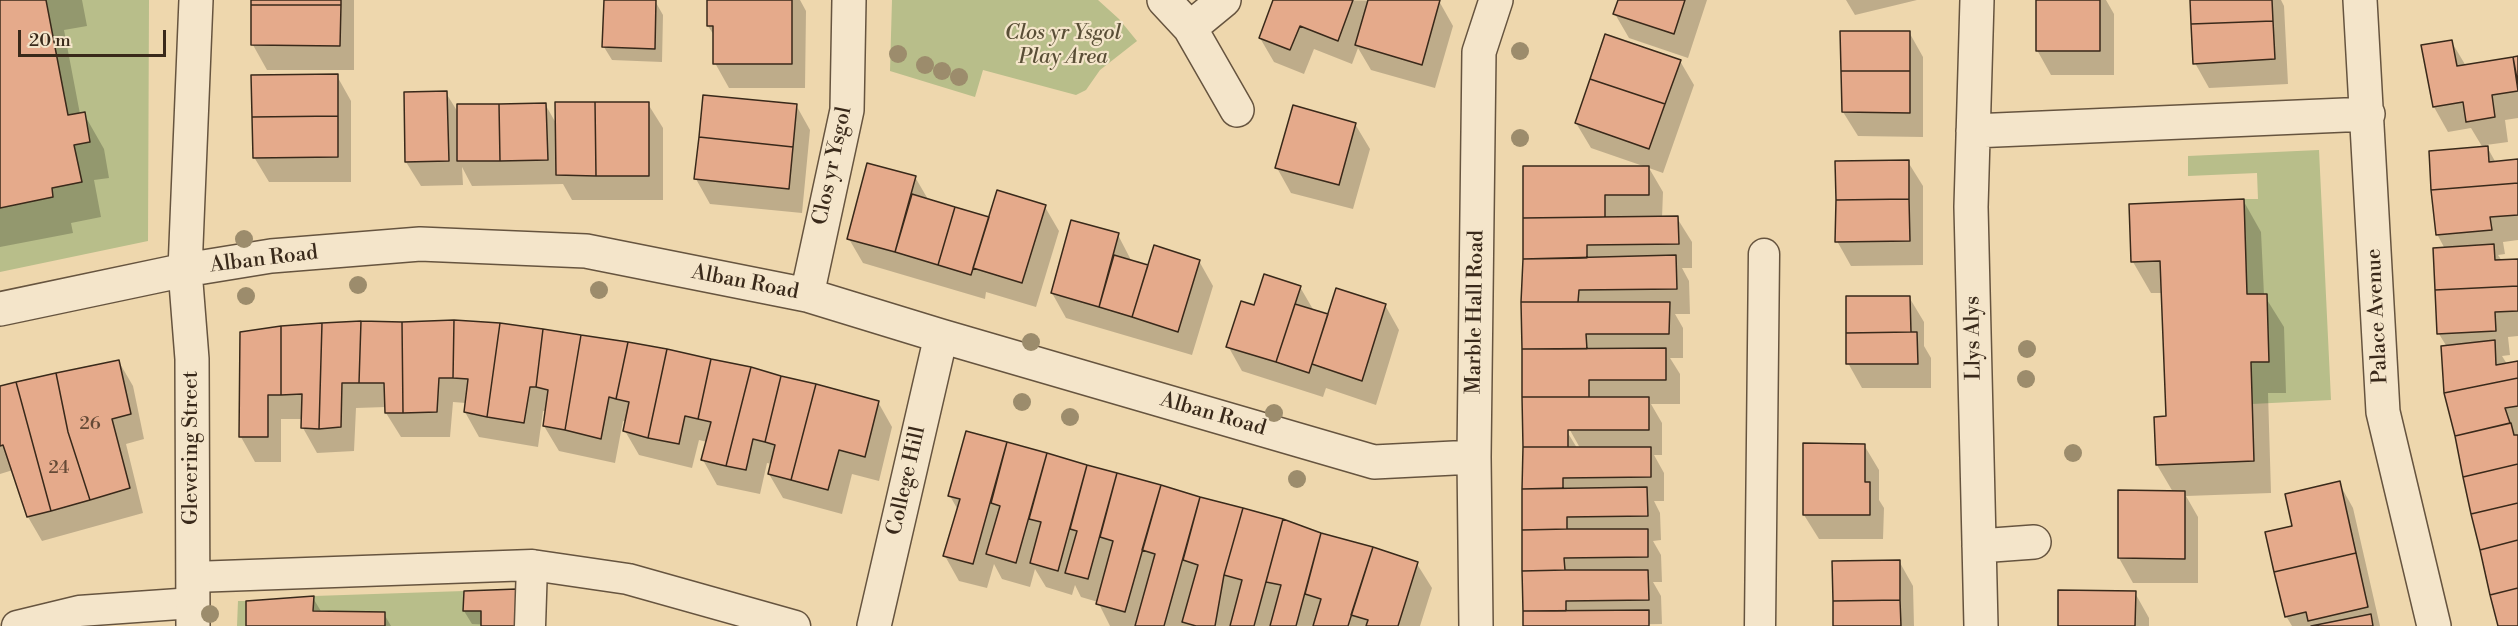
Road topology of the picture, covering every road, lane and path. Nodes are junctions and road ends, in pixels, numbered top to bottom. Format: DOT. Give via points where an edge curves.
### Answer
graph roads {
  1 [pos="196,0"];
  2 [pos="849,0"];
  3 [pos="1164,0"];
  4 [pos="1224,0"];
  5 [pos="1496,0"];
  6 [pos="1977,0"];
  7 [pos="2360,0"];
  8 [pos="1190,28"];
  9 [pos="1237,110"];
  10 [pos="2368,114"];
  11 [pos="1973,130"];
  12 [pos="1764,254"];
  13 [pos="185,270"];
  14 [pos="807,295"];
  15 [pos="0,309"];
  16 [pos="941,336"];
  17 [pos="1474,457"];
  18 [pos="2034,542"];
  19 [pos="1979,546"];
  20 [pos="532,565"];
  21 [pos="193,602"];
  22 [pos="17,626"];
  23 [pos="530,626"];
  24 [pos="795,626"];
  25 [pos="874,626"];
  26 [pos="1476,626"];
  27 [pos="1760,626"];
  28 [pos="1982,626"];
  29 [pos="2434,626"];
  1 -- 13 [label="street, Glevering Street"];
  2 -- 14 [label="street, Clos yr Ysgol" via="847,110"];
  3 -- 8 [label="street"];
  4 -- 8 [label="street"];
  5 -- 17 [label="street, Marble Hall Road" via="1479,52"];
  6 -- 11 [label="street, Llys Alys"];
  7 -- 10 [label="street, Palace Avenue"];
  8 -- 9 [label="street"];
  10 -- 11 [label="street"];
  10 -- 29 [label="street, Palace Avenue" via="2383,412"];
  11 -- 19 [label="street, Llys Alys" via="1971,207"];
  12 -- 27 [label="lane"];
  13 -- 14 [label="street, Alban Road" via="270,256 420,244 586,251"];
  13 -- 15 [label="street, Alban Road"];
  13 -- 21 [label="street, Glevering Street" via="192,359"];
  14 -- 16 [label="street, Alban Road"];
  16 -- 17 [label="street, Alban Road" via="1374,462"];
  16 -- 25 [label="street, College Hill"];
  17 -- 26 [label="street, Marble Hall Road"];
  18 -- 19 [label="street"];
  19 -- 28 [label="street, Llys Alys"];
  20 -- 21 [label="lane"];
  20 -- 23 [label="lane"];
  20 -- 24 [label="lane" via="628,579"];
  21 -- 22 [label="lane" via="79,611"];
}
